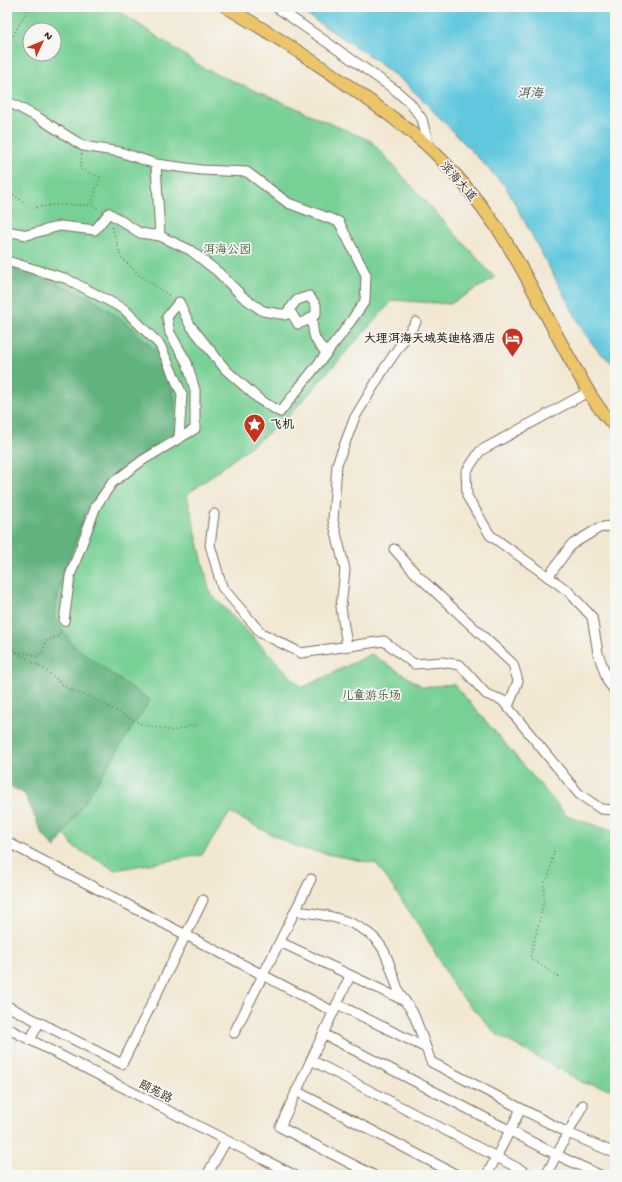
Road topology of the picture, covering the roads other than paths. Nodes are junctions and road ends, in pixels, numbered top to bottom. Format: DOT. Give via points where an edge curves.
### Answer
graph roads {
  1 [pos="226,7"];
  2 [pos="276,7"];
  3 [pos="7,101"];
  4 [pos="428,148"];
  5 [pos="156,164"];
  6 [pos="7,231"];
  7 [pos="160,236"];
  8 [pos="7,261"];
  9 [pos="285,314"];
  10 [pos="312,316"];
  11 [pos="416,322"];
  12 [pos="327,352"];
  13 [pos="588,392"];
  14 [pos="615,426"];
  15 [pos="179,438"];
  16 [pos="214,514"];
  17 [pos="615,525"];
  18 [pos="394,549"];
  19 [pos="548,577"];
  20 [pos="64,621"];
  21 [pos="348,646"];
  22 [pos="615,691"];
  23 [pos="508,707"];
  24 [pos="615,810"];
  25 [pos="7,842"];
  26 [pos="312,878"];
  27 [pos="203,900"];
  28 [pos="295,911"];
  29 [pos="186,935"];
  30 [pos="280,942"];
  31 [pos="263,975"];
  32 [pos="350,976"];
  33 [pos="406,1002"];
  34 [pos="7,1006"];
  35 [pos="335,1008"];
  36 [pos="39,1023"];
  37 [pos="7,1028"];
  38 [pos="234,1033"];
  39 [pos="323,1034"];
  40 [pos="30,1040"];
  41 [pos="426,1048"];
  42 [pos="311,1060"];
  43 [pos="296,1092"];
  44 [pos="583,1105"];
  45 [pos="522,1109"];
  46 [pos="510,1131"];
  47 [pos="568,1133"];
  48 [pos="226,1140"];
  49 [pos="615,1153"];
  50 [pos="557,1155"];
  51 [pos="497,1157"];
  52 [pos="357,1171"];
  53 [pos="207,1175"];
  54 [pos="294,1175"];
  55 [pos="373,1175"];
  56 [pos="457,1175"];
  57 [pos="487,1175"];
  58 [pos="531,1175"];
  59 [pos="546,1175"];
  60 [pos="600,1175"];
  1 -- 4 [label="main road, 滨海大道" via="321,66 398,122"];
  2 -- 4 [label="street" via="394,89 410,103 422,119"];
  3 -- 5 [label="street" via="83,146 120,152"];
  4 -- 13 [label="main road, 滨海大道" via="459,179 498,229"];
  5 -- 7 [label="street"];
  5 -- 12 [label="street" via="201,170 247,172 288,202 339,222 366,275 365,301"];
  6 -- 7 [label="street" via="27,235 60,226 95,230 109,213 140,233"];
  7 -- 9 [label="street" via="190,250 218,272 243,297 263,311"];
  8 -- 15 [label="street" via="67,279 124,309 160,345 182,394"];
  9 -- 10 [label="street" via="292,314 298,324"];
  9 -- 10 [label="street" via="297,300 309,296 316,305 316,314"];
  10 -- 12 [label="street" via="317,344"];
  11 -- 21 [label="street" via="355,417 337,464 334,520 345,569 341,607"];
  12 -- 15 [label="street" via="280,412 260,400 226,370 190,325 179,302 167,317 170,333 186,363 195,390 195,429"];
  13 -- 14 [label="main road, 滨海大道"];
  13 -- 19 [label="street" via="480,451 466,472 467,496 490,535"];
  15 -- 20 [label="street" via="112,483 96,506 70,576"];
  16 -- 21 [label="street" via="210,545 222,587 261,633 301,653"];
  17 -- 19 [label="street" via="599,528 571,545"];
  18 -- 23 [label="street" via="416,574 513,664 518,681"];
  19 -- 22 [label="street" via="568,591 592,617 598,653 608,682"];
  21 -- 23 [label="street" via="384,641 414,664 442,662 460,665 486,694 502,700"];
  23 -- 24 [label="street" via="579,794 601,809"];
  25 -- 29 [label="street"];
  26 -- 28 [label="street"];
  27 -- 29 [label="street"];
  28 -- 30 [label="street"];
  28 -- 33 [label="street" via="340,919 373,938 384,951 400,994"];
  29 -- 31 [label="street"];
  29 -- 36 [label="street" via="122,1064"];
  30 -- 31 [label="street"];
  30 -- 32 [label="street"];
  31 -- 35 [label="street"];
  31 -- 38 [label="street"];
  32 -- 33 [label="street"];
  32 -- 35 [label="street"];
  33 -- 41 [label="street" via="417,1022"];
  34 -- 36 [label="street"];
  35 -- 39 [label="street"];
  35 -- 41 [label="street"];
  36 -- 40 [label="street"];
  37 -- 40 [label="street, 颐苑路"];
  39 -- 42 [label="street"];
  39 -- 46 [label="street"];
  40 -- 48 [label="street, 颐苑路"];
  41 -- 45 [label="street" via="431,1062"];
  42 -- 43 [label="street"];
  42 -- 51 [label="street"];
  43 -- 52 [label="street" via="280,1126"];
  43 -- 56 [label="street"];
  44 -- 47 [label="street"];
  45 -- 46 [label="street"];
  45 -- 47 [label="street"];
  46 -- 50 [label="street"];
  46 -- 51 [label="street"];
  47 -- 49 [label="street"];
  47 -- 50 [label="street"];
  48 -- 53 [label="street"];
  48 -- 54 [label="street, 颐苑路"];
  50 -- 59 [label="street"];
  50 -- 60 [label="street"];
  51 -- 57 [label="street"];
  51 -- 58 [label="street"];
  52 -- 55 [label="street"];
}
